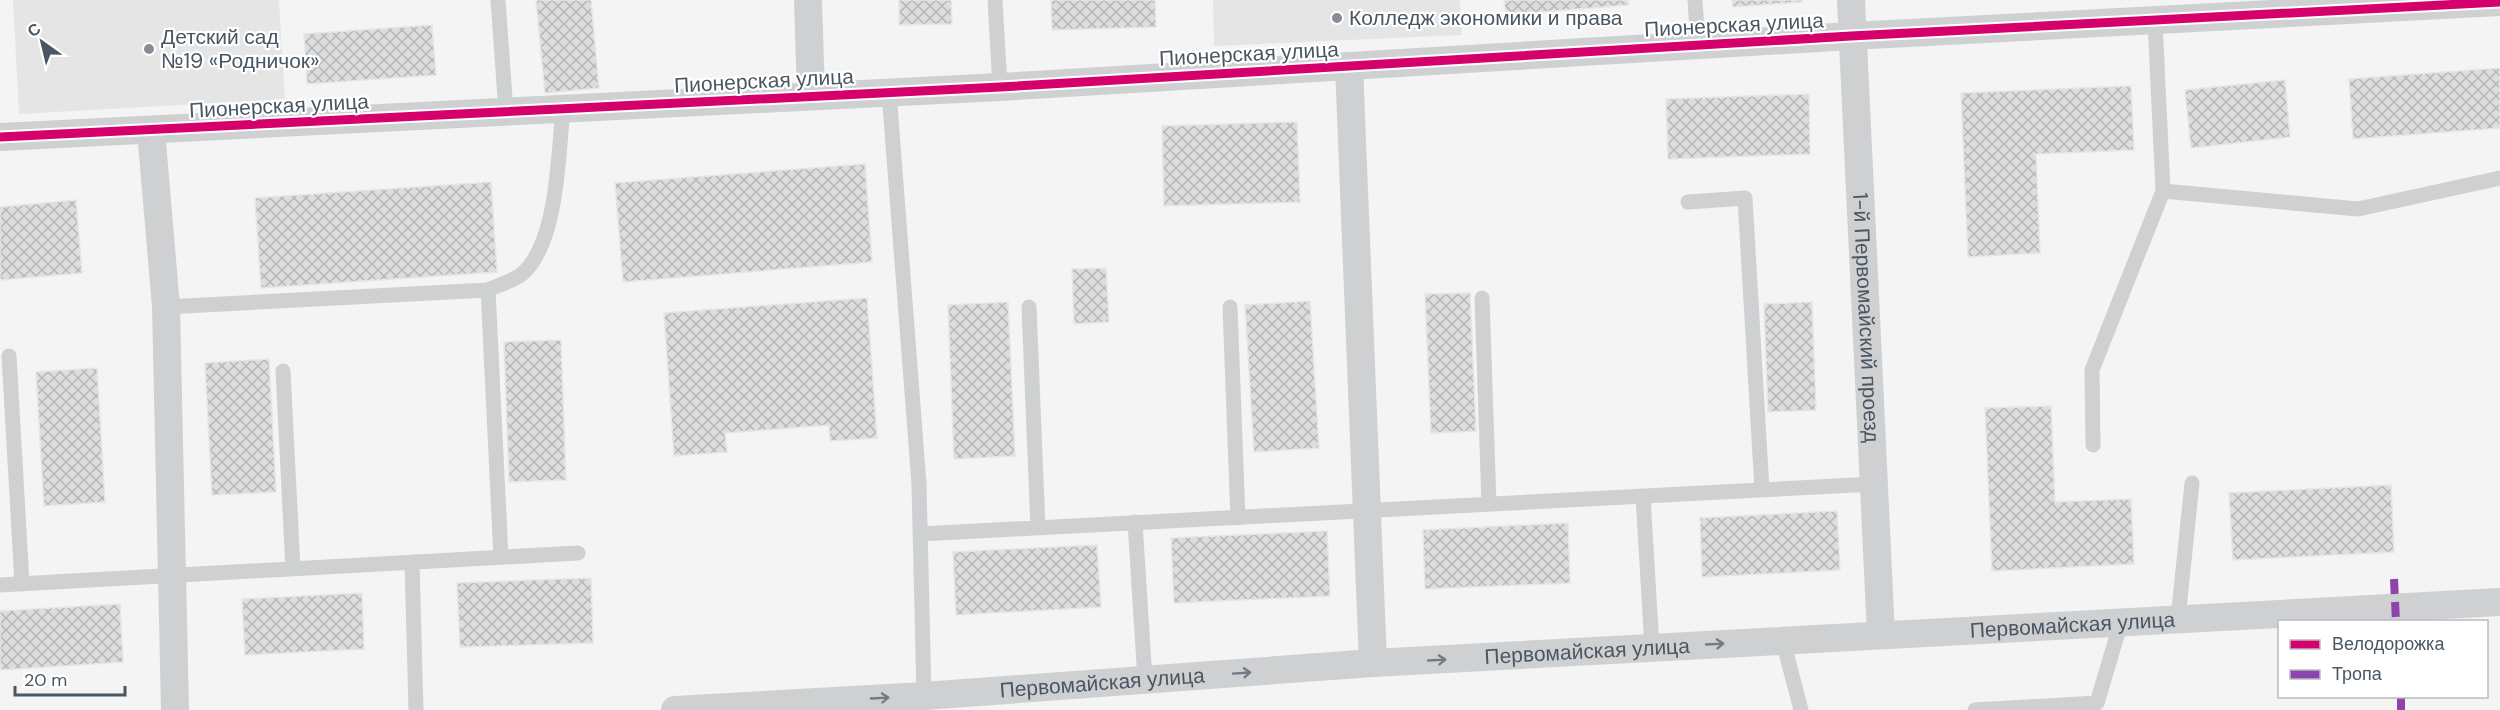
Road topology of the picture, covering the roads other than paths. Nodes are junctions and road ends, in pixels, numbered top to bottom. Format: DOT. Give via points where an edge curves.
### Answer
graph roads {
  1 [pos="498,0"];
  2 [pos="808,0"];
  3 [pos="995,0"];
  4 [pos="1695,0"];
  5 [pos="1851,0"];
  6 [pos="2500,2"];
  7 [pos="2156,20"];
  8 [pos="1851,36"];
  9 [pos="1698,45"];
  10 [pos="1349,66"];
  11 [pos="1000,87"];
  12 [pos="889,92"];
  13 [pos="811,96"];
  14 [pos="563,109"];
  15 [pos="506,112"];
  16 [pos="150,131"];
  17 [pos="0,137"];
  18 [pos="2500,178"];
  19 [pos="2163,191"];
  20 [pos="1688,202"];
  21 [pos="488,290"];
  22 [pos="1482,298"];
  23 [pos="166,307"];
  24 [pos="1029,307"];
  25 [pos="1230,307"];
  26 [pos="9,356"];
  27 [pos="283,371"];
  28 [pos="2093,446"];
  29 [pos="2192,483"];
  30 [pos="1874,484"];
  31 [pos="1762,490"];
  32 [pos="1643,496"];
  33 [pos="1489,504"];
  34 [pos="1367,510"];
  35 [pos="1238,518"];
  36 [pos="1135,522"];
  37 [pos="1038,528"];
  38 [pos="920,534"];
  39 [pos="578,553"];
  40 [pos="501,557"];
  41 [pos="412,562"];
  42 [pos="293,569"];
  43 [pos="172,576"];
  44 [pos="22,584"];
  45 [pos="0,585"];
  46 [pos="2500,602"];
  47 [pos="2178,619"];
  48 [pos="2121,622"];
  49 [pos="1881,635"];
  50 [pos="1783,640"];
  51 [pos="1652,648"];
  52 [pos="1373,663"];
  53 [pos="1145,680"];
  54 [pos="924,696"];
  55 [pos="175,710"];
  56 [pos="416,710"];
  57 [pos="675,710"];
  58 [pos="1801,710"];
  59 [pos="1975,710"];
  1 -- 15 [label="lane"];
  2 -- 13 [label="street"];
  3 -- 11 [label="lane"];
  4 -- 9 [label="lane"];
  5 -- 8 [label="street, 1-й Первомайский проезд"];
  6 -- 7 [label="street, Пионерская улица"];
  7 -- 8 [label="street, Пионерская улица"];
  7 -- 19 [label="lane"];
  8 -- 9 [label="street, Пионерская улица"];
  8 -- 30 [label="street, 1-й Первомайский проезд"];
  9 -- 10 [label="street, Пионерская улица"];
  10 -- 11 [label="street, Пионерская улица"];
  10 -- 34 [label="street"];
  11 -- 12 [label="street, Пионерская улица"];
  12 -- 13 [label="street, Пионерская улица"];
  12 -- 38 [label="lane"];
  13 -- 14 [label="street, Пионерская улица"];
  14 -- 15 [label="street, Пионерская улица"];
  14 -- 21 [label="lane" via="550,222 540,249 521,274"];
  15 -- 16 [label="street, Пионерская улица"];
  16 -- 17 [label="street, Пионерская улица"];
  16 -- 23 [label="street"];
  18 -- 19 [label="lane" via="2358,209"];
  19 -- 28 [label="lane" via="2092,370"];
  20 -- 31 [label="lane" via="1744,198"];
  21 -- 23 [label="lane"];
  21 -- 40 [label="lane"];
  22 -- 33 [label="lane"];
  23 -- 43 [label="street"];
  24 -- 37 [label="lane"];
  25 -- 35 [label="lane"];
  26 -- 44 [label="lane"];
  27 -- 42 [label="lane"];
  29 -- 47 [label="lane"];
  30 -- 31 [label="lane"];
  30 -- 49 [label="street, 1-й Первомайский проезд"];
  31 -- 32 [label="lane"];
  32 -- 33 [label="lane"];
  32 -- 51 [label="lane"];
  33 -- 34 [label="lane"];
  34 -- 35 [label="lane"];
  34 -- 52 [label="street"];
  35 -- 36 [label="lane"];
  36 -- 37 [label="lane"];
  36 -- 53 [label="lane"];
  37 -- 38 [label="lane"];
  38 -- 54 [label="lane"];
  39 -- 40 [label="lane"];
  40 -- 41 [label="lane"];
  41 -- 42 [label="lane"];
  41 -- 56 [label="lane"];
  42 -- 43 [label="lane"];
  43 -- 44 [label="lane"];
  43 -- 55 [label="street"];
  44 -- 45 [label="lane"];
  46 -- 47 [label="street, Первомайская улица"];
  47 -- 48 [label="street, Первомайская улица"];
  48 -- 49 [label="street, Первомайская улица"];
  48 -- 59 [label="lane" via="2097,703"];
  49 -- 50 [label="street, Первомайская улица"];
  51 -- 50 [label="street, Первомайская улица, one-way"];
  50 -- 58 [label="lane"];
  52 -- 51 [label="street, Первомайская улица, one-way"];
  53 -- 52 [label="street, Первомайская улица, one-way"];
  53 -- 54 [label="street, Первомайская улица"];
  57 -- 54 [label="street, Первомайская улица, one-way"];
}
